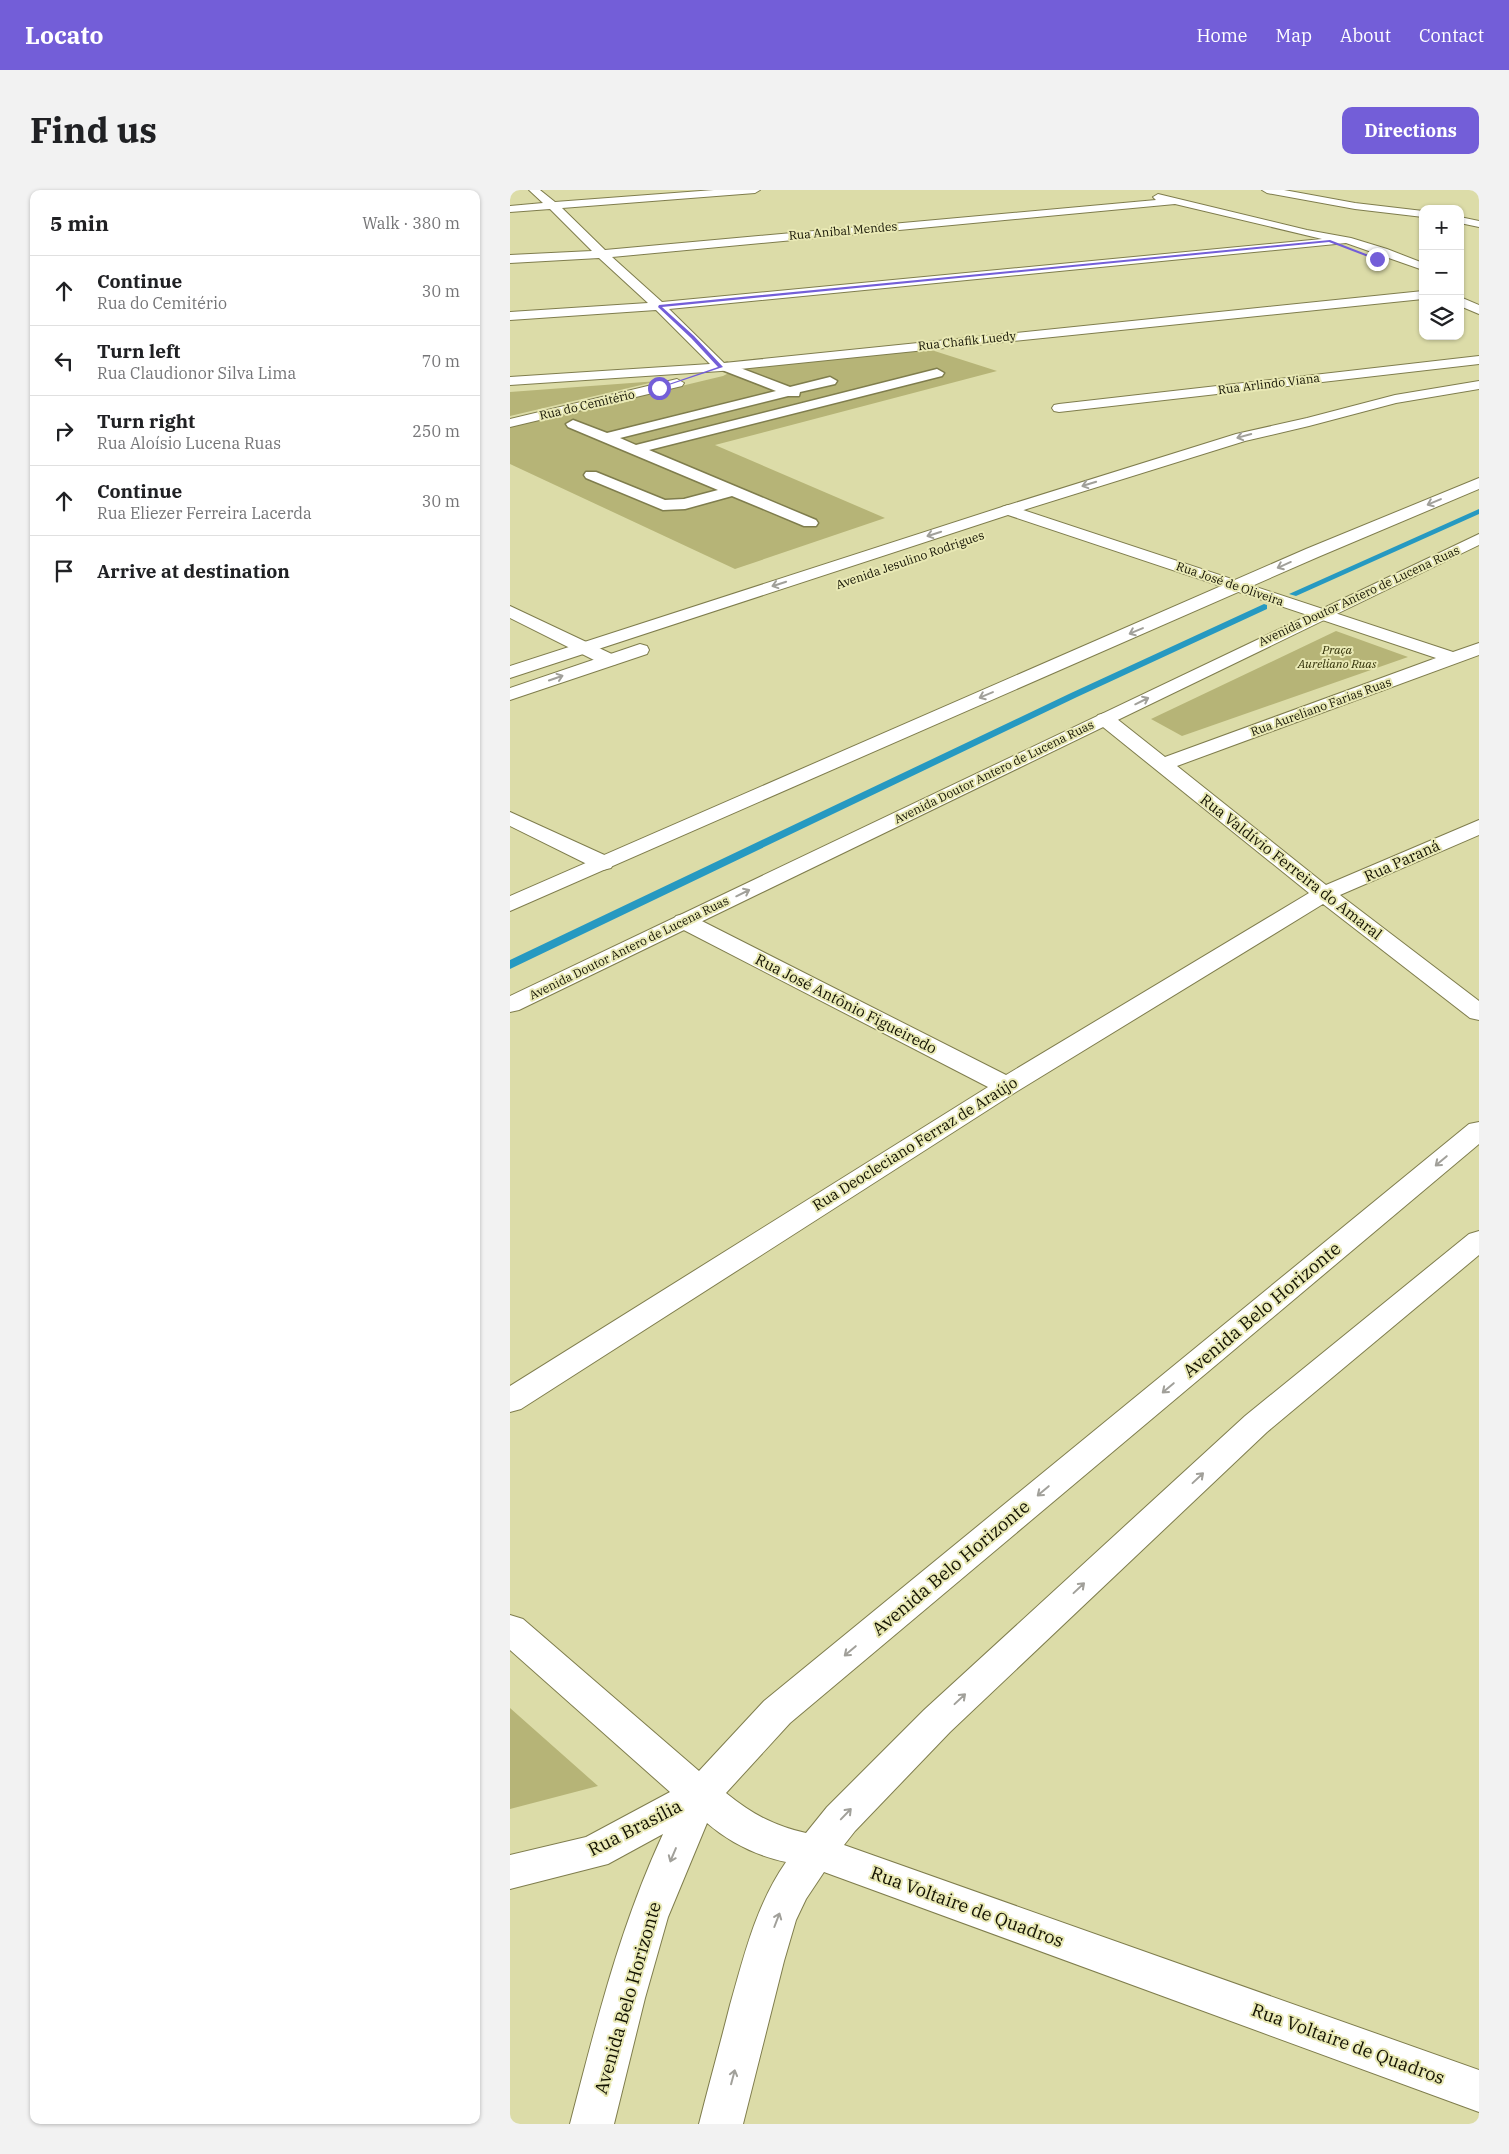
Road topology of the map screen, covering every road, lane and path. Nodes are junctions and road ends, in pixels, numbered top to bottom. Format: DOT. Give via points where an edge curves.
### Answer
graph roads {
  1 [pos="534,190"];
  2 [pos="755,190"];
  3 [pos="1267,190"];
  4 [pos="1296,190"];
  5 [pos="1139,192"];
  6 [pos="1176,201"];
  7 [pos="1363,202"];
  8 [pos="555,206"];
  9 [pos="510,209"];
  10 [pos="1419,213"];
  11 [pos="1464,221"];
  12 [pos="1479,224"];
  13 [pos="1307,233"];
  14 [pos="1347,240"];
  15 [pos="1330,241"];
  16 [pos="602,254"];
  17 [pos="510,259"];
  18 [pos="1419,265"];
  19 [pos="1400,271"];
  20 [pos="1419,295"];
  21 [pos="1463,295"];
  22 [pos="659,306"];
  23 [pos="1479,310"];
  24 [pos="510,316"];
  25 [pos="1479,360"];
  26 [pos="724,367"];
  27 [pos="809,372"];
  28 [pos="937,373"];
  29 [pos="839,379"];
  30 [pos="510,381"];
  31 [pos="1479,385"];
  32 [pos="790,391"];
  33 [pos="865,391"];
  34 [pos="890,400"];
  35 [pos="680,403"];
  36 [pos="820,403"];
  37 [pos="1059,408"];
  38 [pos="705,412"];
  39 [pos="845,412"];
  40 [pos="633,416"];
  41 [pos="1308,422"];
  42 [pos="510,423"];
  43 [pos="573,424"];
  44 [pos="736,424"];
  45 [pos="657,425"];
  46 [pos="754,431"];
  47 [pos="687,437"];
  48 [pos="604,438"];
  49 [pos="704,444"];
  50 [pos="633,450"];
  51 [pos="590,475"];
  52 [pos="1479,483"];
  53 [pos="732,491"];
  54 [pos="1008,510"];
  55 [pos="1034,518"];
  56 [pos="810,523"];
  57 [pos="1479,539"];
  58 [pos="949,546"];
  59 [pos="1237,586"];
  60 [pos="510,611"];
  61 [pos="1320,614"];
  62 [pos="656,645"];
  63 [pos="584,648"];
  64 [pos="1479,649"];
  65 [pos="1453,658"];
  66 [pos="609,660"];
  67 [pos="510,672"];
  68 [pos="510,694"];
  69 [pos="1105,719"];
  70 [pos="1162,765"];
  71 [pos="510,818"];
  72 [pos="1479,827"];
  73 [pos="603,863"];
  74 [pos="1324,894"];
  75 [pos="510,904"];
  76 [pos="684,921"];
  77 [pos="510,1005"];
  78 [pos="1479,1013"];
  79 [pos="1007,1086"];
  80 [pos="1479,1130"];
  81 [pos="1479,1240"];
  82 [pos="510,1400"];
  83 [pos="510,1629"];
  84 [pos="700,1795"];
  85 [pos="815,1852"];
  86 [pos="510,1872"];
  87 [pos="1479,2091"];
  88 [pos="592,2124"];
  89 [pos="721,2124"];
  1 -- 8 [label="street"];
  2 -- 8 [label="street"];
  3 -- 7 [label="street"];
  4 -- 7 [label="street"];
  5 -- 6 [label="street"];
  6 -- 13 [label="street"];
  6 -- 16 [label="street, Rua Aníbal Mendes"];
  7 -- 10 [label="street"];
  8 -- 9 [label="street"];
  8 -- 16 [label="street"];
  11 -- 12 [label="street"];
  13 -- 14 [label="street"];
  13 -- 15 [label="street"];
  14 -- 15 [label="street"];
  14 -- 18 [label="street"];
  15 -- 19 [label="street"];
  15 -- 22 [label="street"];
  16 -- 17 [label="street, Rua Aníbal Mendes"];
  16 -- 22 [label="street"];
  20 -- 26 [label="street, Rua Chafik Luedy"];
  21 -- 23 [label="street"];
  22 -- 24 [label="street"];
  22 -- 26 [label="street"];
  25 -- 37 [label="street, Rua Arlindo Viana"];
  26 -- 30 [label="street, Rua Chafik Luedy"];
  26 -- 32 [label="lane"];
  26 -- 42 [label="street, Rua do Cemitério" via="659,388"];
  27 -- 29 [label="lane"];
  28 -- 33 [label="lane"];
  29 -- 32 [label="lane"];
  29 -- 33 [label="lane"];
  31 -- 41 [label="street, Avenida Jesulino Rodrigues" via="1395,399"];
  32 -- 36 [label="lane"];
  32 -- 38 [label="lane"];
  33 -- 34 [label="lane"];
  33 -- 36 [label="lane"];
  35 -- 38 [label="lane"];
  36 -- 39 [label="lane"];
  36 -- 44 [label="lane"];
  38 -- 44 [label="lane"];
  38 -- 45 [label="lane"];
  40 -- 45 [label="lane"];
  41 -- 54 [label="street, Avenida Jesulino Rodrigues, one-way" via="1241,436"];
  41 -- 55 [label="street, Avenida Jesulino Rodrigues" via="1258,446"];
  43 -- 48 [label="lane"];
  44 -- 46 [label="lane"];
  44 -- 47 [label="lane"];
  45 -- 47 [label="lane"];
  45 -- 48 [label="lane"];
  47 -- 49 [label="lane"];
  47 -- 50 [label="lane"];
  48 -- 50 [label="lane"];
  50 -- 53 [label="lane"];
  51 -- 53 [label="lane" via="663,505 685,504"];
  52 -- 59 [label="street, one-way"];
  53 -- 56 [label="lane"];
  54 -- 55 [label="street, Rua José de Oliveira"];
  54 -- 63 [label="street, Avenida Jesulino Rodrigues, one-way"];
  55 -- 58 [label="street, Avenida Jesulino Rodrigues"];
  55 -- 59 [label="street, Rua José de Oliveira"];
  57 -- 61 [label="street, Avenida Doutor Antero de Lucena Ruas"];
  59 -- 61 [label="street, Rua José de Oliveira"];
  59 -- 73 [label="street, one-way"];
  60 -- 63 [label="street"];
  61 -- 65 [label="street, Rua José de Oliveira"];
  69 -- 61 [label="street, Avenida Doutor Antero de Lucena Ruas, one-way"];
  62 -- 66 [label="street"];
  63 -- 66 [label="street"];
  63 -- 67 [label="street, Avenida Jesulino Rodrigues"];
  64 -- 65 [label="street, Rua Aureliano Farias Ruas"];
  65 -- 70 [label="street, Rua Aureliano Farias Ruas"];
  68 -- 66 [label="street, one-way"];
  69 -- 70 [label="street, Rua Valdívio Ferreira do Amaral"];
  76 -- 69 [label="street, Avenida Doutor Antero de Lucena Ruas, one-way"];
  70 -- 74 [label="street, Rua Valdívio Ferreira do Amaral"];
  71 -- 73 [label="street"];
  72 -- 74 [label="street, Rua Paraná"];
  73 -- 75 [label="street"];
  74 -- 78 [label="street, Rua Valdívio Ferreira do Amaral"];
  74 -- 79 [label="street, Rua Deocleciano Ferraz de Araújo"];
  76 -- 77 [label="street, Avenida Doutor Antero de Lucena Ruas"];
  76 -- 79 [label="street, Rua José Antônio Figueiredo"];
  79 -- 82 [label="street, Rua Deocleciano Ferraz de Araújo"];
  80 -- 84 [label="street, Avenida Belo Horizonte, one-way" via="777,1712"];
  85 -- 81 [label="street, one-way" via="841,1819 937,1721 1256,1424"];
  83 -- 84 [label="street, Rua Voltaire de Quadros"];
  84 -- 85 [label="street, Rua Voltaire de Quadros" via="746,1829 775,1843"];
  84 -- 86 [label="street, Rua Brasília" via="594,1852"];
  84 -- 88 [label="street, Avenida Belo Horizonte, one-way" via="648,1917"];
  85 -- 87 [label="street, Rua Voltaire de Quadros"];
  89 -- 85 [label="street, one-way" via="776,1920 790,1889"];
}
